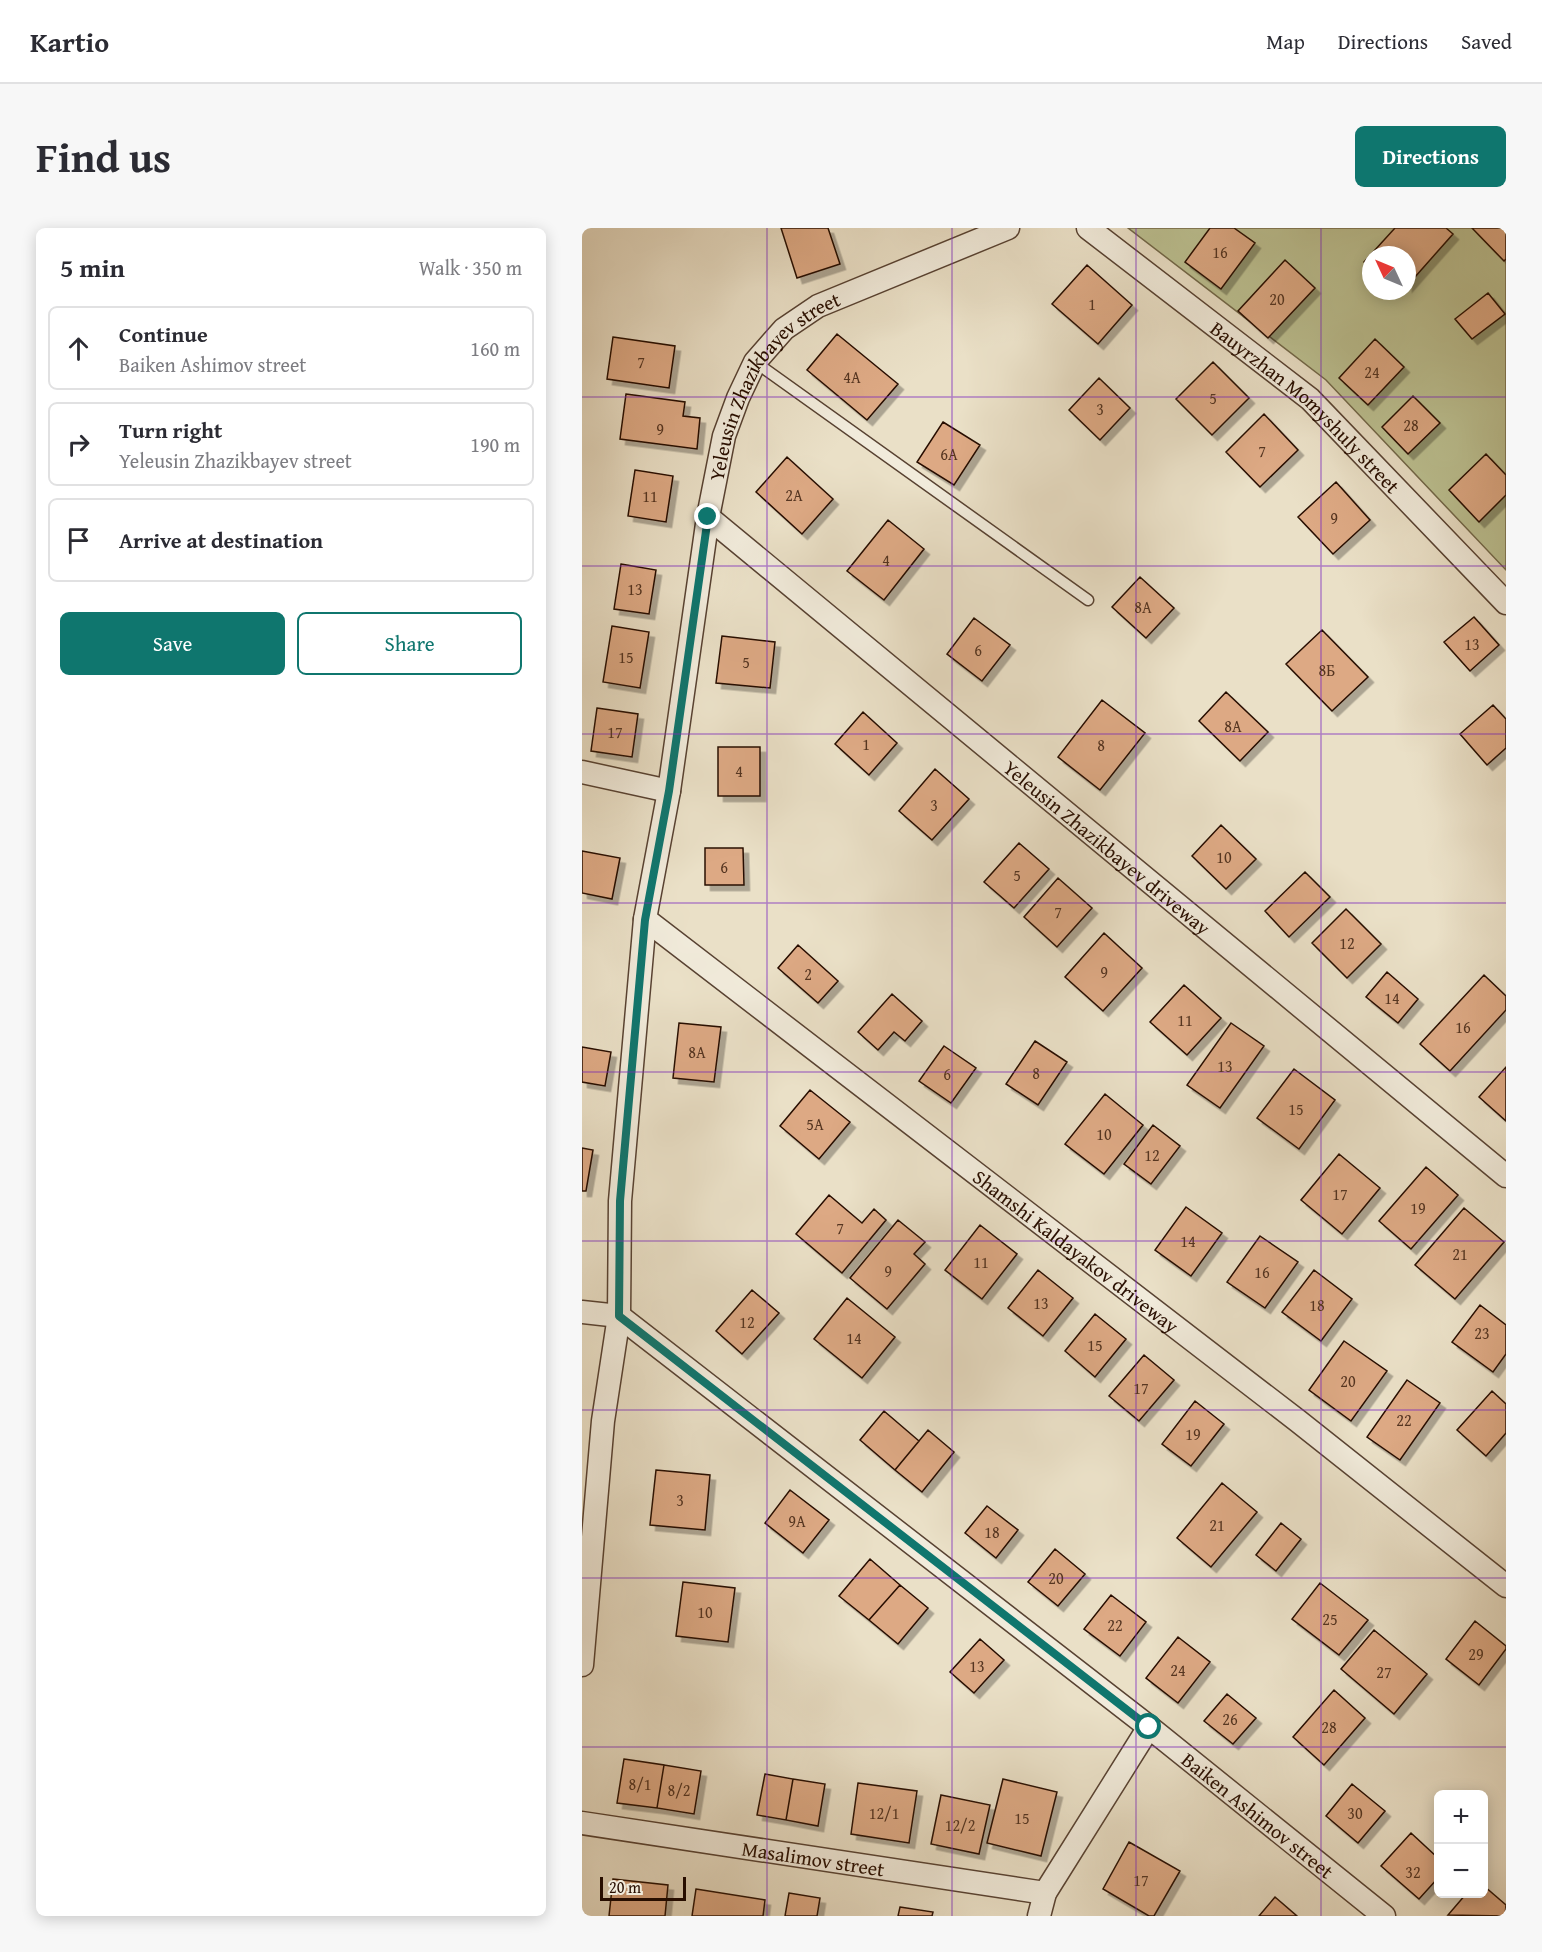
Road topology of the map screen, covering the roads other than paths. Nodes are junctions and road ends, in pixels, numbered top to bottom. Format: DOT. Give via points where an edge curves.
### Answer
graph roads {
  1 [pos="1008,228"];
  2 [pos="1088,228"];
  3 [pos="755,362"];
  4 [pos="708,517"];
  5 [pos="1088,600"];
  6 [pos="1506,603"];
  7 [pos="582,772"];
  8 [pos="669,791"];
  9 [pos="645,920"];
  10 [pos="1506,1176"];
  11 [pos="582,1312"];
  12 [pos="619,1316"];
  13 [pos="1506,1586"];
  14 [pos="582,1665"];
  15 [pos="1149,1727"];
  16 [pos="582,1823"];
  17 [pos="1045,1893"];
  18 [pos="1039,1916"];
  19 [pos="1384,1916"];
  1 -- 3 [label="street, Yeleusin Zhazikbayev street" via="818,306 784,329"];
  2 -- 6 [label="street, Bauyrzhan Momyshuly street" via="1310,399"];
  3 -- 4 [label="street, Yeleusin Zhazikbayev street" via="724,436"];
  3 -- 5 [label="lane"];
  4 -- 8 [label="street, Yeleusin Zhazikbayev street"];
  4 -- 10 [label="street, Yeleusin Zhazikbayev driveway"];
  7 -- 8 [label="street"];
  8 -- 9 [label="street, Yeleusin Zhazikbayev street"];
  9 -- 12 [label="street, Yeleusin Zhazikbayev street" via="620,1201"];
  9 -- 13 [label="street, Shamshi Kaldayakov driveway" via="1288,1413"];
  11 -- 12 [label="street"];
  12 -- 14 [label="street, Yeleusin Zhazikbayev street" via="603,1421"];
  12 -- 15 [label="street, Baiken Ashimov street"];
  15 -- 17 [label="street"];
  15 -- 19 [label="street, Baiken Ashimov street"];
  16 -- 17 [label="street, Masalimov street"];
  17 -- 18 [label="street"];
}
